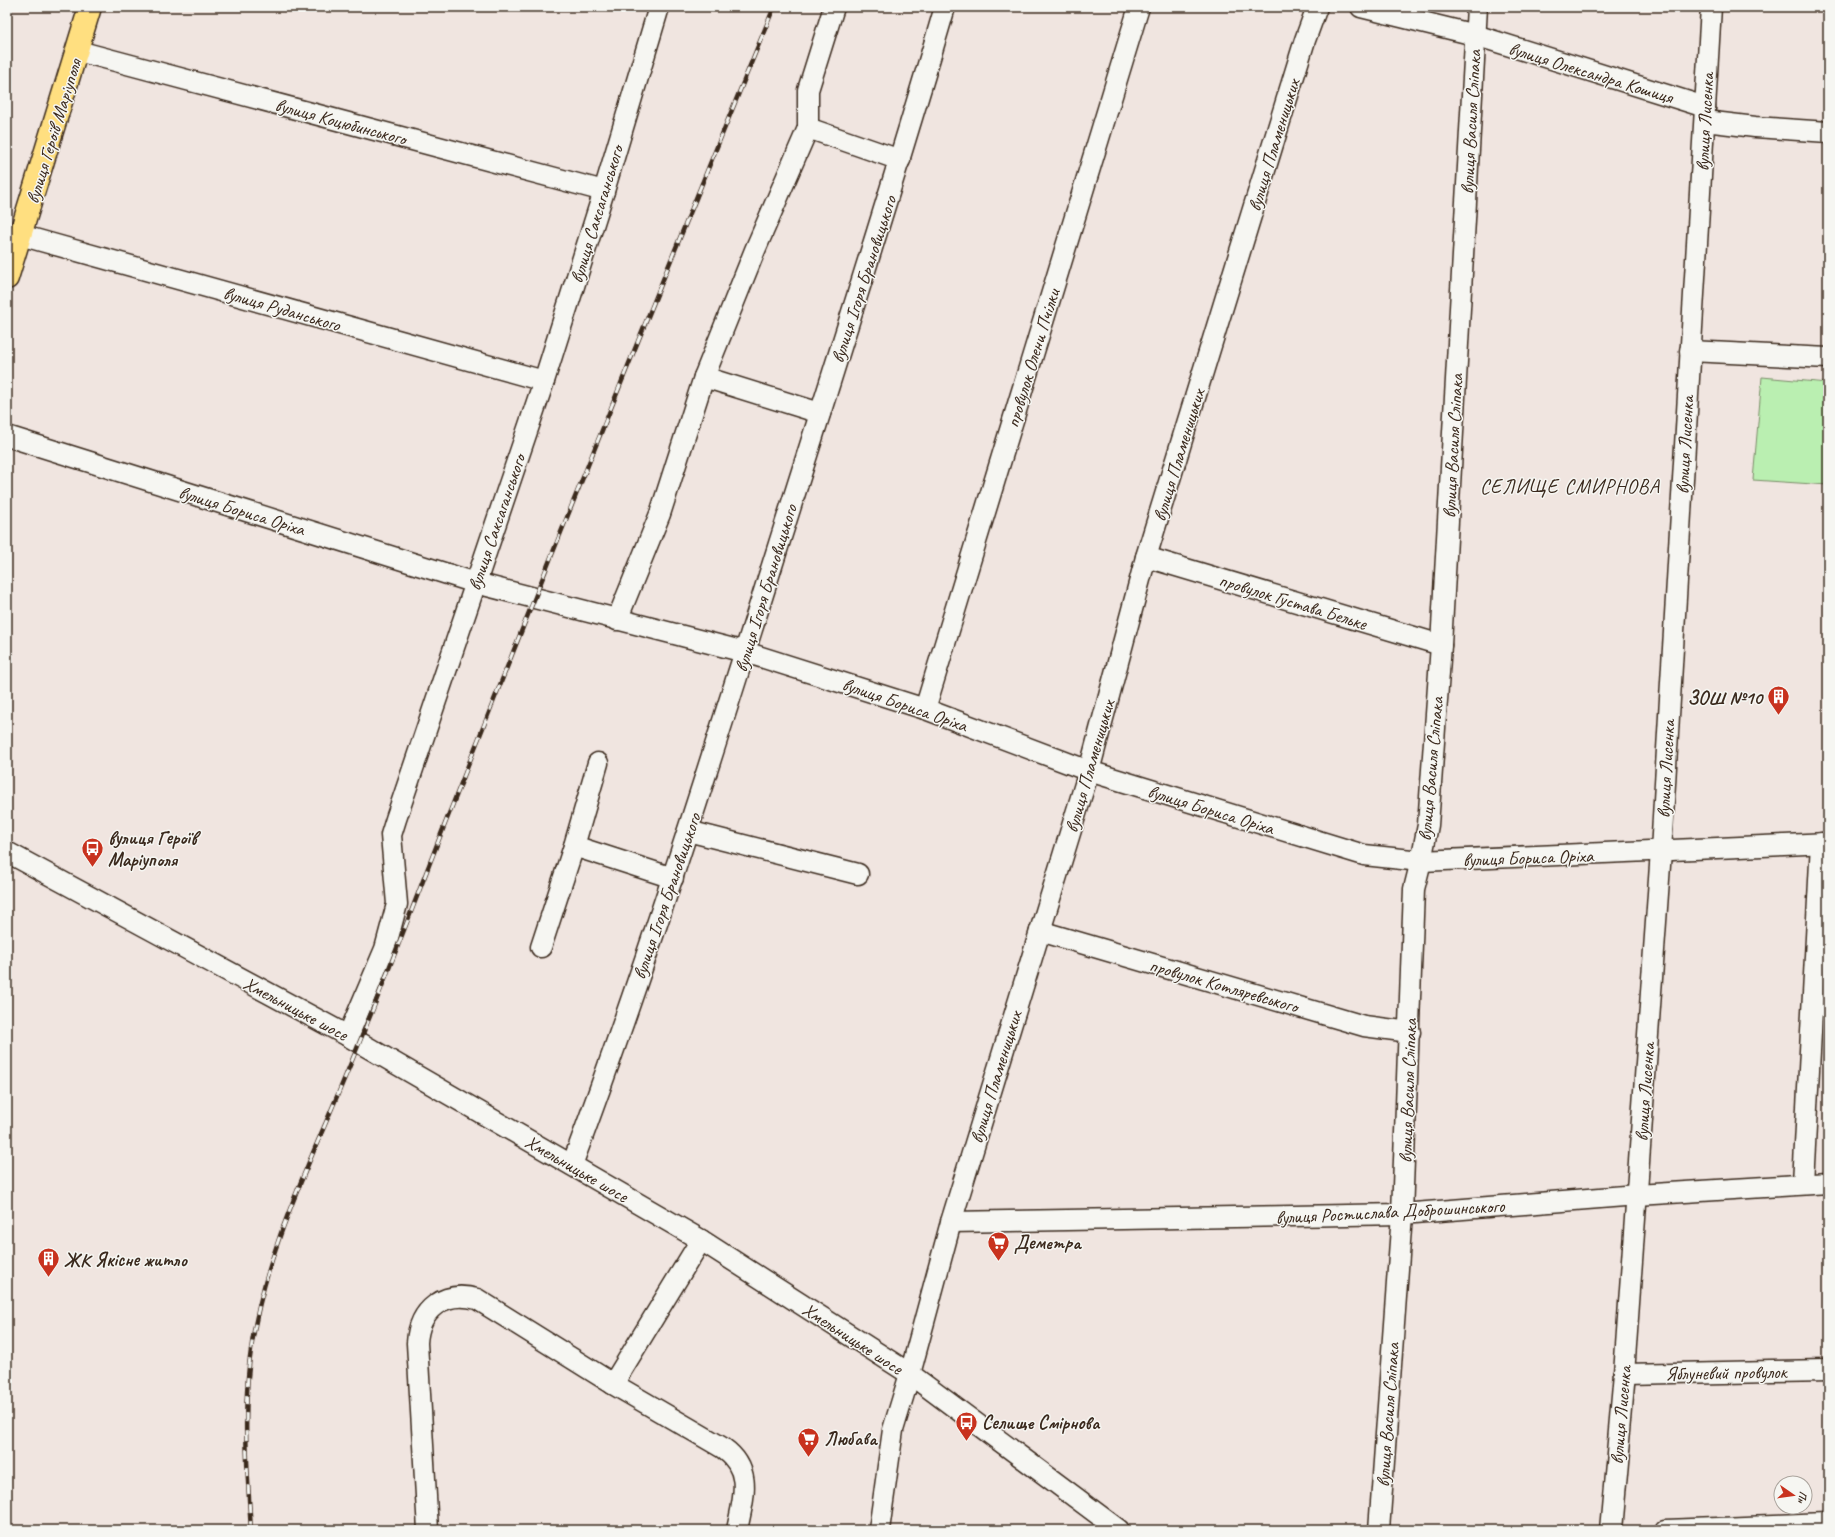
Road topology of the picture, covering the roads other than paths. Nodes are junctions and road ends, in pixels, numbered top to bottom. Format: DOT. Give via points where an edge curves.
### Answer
graph roads {
  1 [pos="90,7"];
  2 [pos="659,7"];
  3 [pos="834,7"];
  4 [pos="945,7"];
  5 [pos="1139,7"];
  6 [pos="1317,7"];
  7 [pos="1361,7"];
  8 [pos="1477,7"];
  9 [pos="1711,7"];
  10 [pos="1475,35"];
  11 [pos="78,50"];
  12 [pos="1705,114"];
  13 [pos="808,128"];
  14 [pos="1828,132"];
  15 [pos="900,160"];
  16 [pos="604,191"];
  17 [pos="20,235"];
  18 [pos="7,278"];
  19 [pos="1690,351"];
  20 [pos="1828,358"];
  21 [pos="704,377"];
  22 [pos="544,381"];
  23 [pos="820,413"];
  24 [pos="7,436"];
  25 [pos="1146,557"];
  26 [pos="476,583"];
  27 [pos="617,620"];
  28 [pos="1440,645"];
  29 [pos="745,652"];
  30 [pos="925,709"];
  31 [pos="598,763"];
  32 [pos="1089,771"];
  33 [pos="688,831"];
  34 [pos="1824,843"];
  35 [pos="574,846"];
  36 [pos="1661,851"];
  37 [pos="7,852"];
  38 [pos="1421,861"];
  39 [pos="858,874"];
  40 [pos="673,878"];
  41 [pos="1040,931"];
  42 [pos="541,947"];
  43 [pos="1410,1032"];
  44 [pos="348,1036"];
  45 [pos="572,1164"];
  46 [pos="1828,1183"];
  47 [pos="1803,1184"];
  48 [pos="1637,1194"];
  49 [pos="1402,1214"];
  50 [pos="951,1222"];
  51 [pos="701,1240"];
  52 [pos="1828,1370"];
  53 [pos="910,1374"];
  54 [pos="1624,1374"];
  55 [pos="613,1384"];
  56 [pos="1828,1524"];
  57 [pos="428,1530"];
  58 [pos="737,1530"];
  59 [pos="879,1530"];
  60 [pos="1119,1530"];
  61 [pos="1379,1530"];
  62 [pos="1610,1530"];
  63 [pos="1666,1530"];
  1 -- 11 [label="main road, вулиця Героїв Маріуполя"];
  2 -- 16 [label="street, вулиця Саксаганського"];
  3 -- 13 [label="street" via="808,90"];
  4 -- 15 [label="street, вулиця Ігоря Брановицького"];
  5 -- 30 [label="street, провулок Олени Пчілки"];
  6 -- 25 [label="street, вулиця Пламеницьких"];
  7 -- 10 [label="street, вулиця Олександра Кошиця"];
  8 -- 10 [label="street, вулиця Василя Сліпака"];
  9 -- 12 [label="street, вулиця Лисенка"];
  10 -- 12 [label="street, вулиця Олександра Кошиця"];
  10 -- 28 [label="street, вулиця Василя Сліпака"];
  11 -- 16 [label="street, вулиця Коцюбинського"];
  11 -- 17 [label="main road, вулиця Героїв Маріуполя"];
  12 -- 14 [label="street, вулиця Олександра Кошиця" via="1755,127"];
  12 -- 19 [label="street, вулиця Лисенка"];
  13 -- 15 [label="street"];
  13 -- 21 [label="street"];
  15 -- 23 [label="street, вулиця Ігоря Брановицького"];
  16 -- 22 [label="street, вулиця Саксаганського"];
  17 -- 18 [label="main road, вулиця Героїв Маріуполя"];
  17 -- 22 [label="street, вулиця Руданського"];
  19 -- 20 [label="street"];
  19 -- 36 [label="street, вулиця Лисенка"];
  21 -- 23 [label="street"];
  21 -- 27 [label="street" via="660,514"];
  22 -- 26 [label="street, вулиця Саксаганського"];
  23 -- 29 [label="street, вулиця Ігоря Брановицького"];
  24 -- 26 [label="street, вулиця Бориса Оріха"];
  25 -- 28 [label="street, провулок Густава Бельке"];
  25 -- 32 [label="street, вулиця Пламеницьких"];
  26 -- 27 [label="street, вулиця Бориса Оріха"];
  26 -- 44 [label="street, вулиця Саксаганського" via="391,835 396,904 385,949"];
  27 -- 29 [label="street, вулиця Бориса Оріха"];
  28 -- 38 [label="street, вулиця Василя Сліпака" via="1428,824"];
  29 -- 30 [label="street, вулиця Бориса Оріха"];
  29 -- 33 [label="street, вулиця Ігоря Брановицького"];
  30 -- 32 [label="street, вулиця Бориса Оріха"];
  31 -- 35 [label="street"];
  32 -- 38 [label="street, вулиця Бориса Оріха" via="1364,855"];
  32 -- 41 [label="street, вулиця Пламеницьких"];
  33 -- 39 [label="street"];
  33 -- 40 [label="street, вулиця Ігоря Брановицького"];
  34 -- 36 [label="street, вулиця Бориса Оріха"];
  34 -- 47 [label="street"];
  35 -- 40 [label="street"];
  35 -- 42 [label="street"];
  36 -- 38 [label="street, вулиця Бориса Оріха"];
  36 -- 48 [label="street, вулиця Лисенка"];
  37 -- 44 [label="street, Хмельницьке шосе"];
  38 -- 43 [label="street, вулиця Василя Сліпака" via="1414,889"];
  40 -- 45 [label="street, вулиця Ігоря Брановицького"];
  41 -- 43 [label="street, провулок Котляревського" via="1364,1026"];
  41 -- 50 [label="street, вулиця Пламеницьких"];
  43 -- 49 [label="street, вулиця Василя Сліпака"];
  44 -- 45 [label="street, Хмельницьке шосе"];
  45 -- 51 [label="street, Хмельницьке шосе"];
  46 -- 47 [label="street, вулиця Ростислава Доброшинського"];
  47 -- 48 [label="street, вулиця Ростислава Доброшинського"];
  48 -- 49 [label="street, вулиця Ростислава Доброшинського"];
  48 -- 54 [label="street, вулиця Лисенка"];
  49 -- 50 [label="street, вулиця Ростислава Доброшинського"];
  49 -- 61 [label="street, вулиця Василя Сліпака"];
  50 -- 53 [label="street, вулиця Пламеницьких"];
  51 -- 53 [label="street, Хмельницьке шосе"];
  51 -- 55 [label="street"];
  52 -- 54 [label="street, Яблуневий провулок"];
  53 -- 59 [label="street, вулиця Пламеницьких" via="893,1430"];
  53 -- 60 [label="street, Хмельницьке шосе"];
  54 -- 62 [label="street, вулиця Лисенка"];
  55 -- 57 [label="street" via="477,1299 454,1297 432,1307 422,1320 417,1343"];
  55 -- 58 [label="street" via="723,1448 733,1457 740,1468 744,1487"];
  56 -- 63 [label="street"];
}
